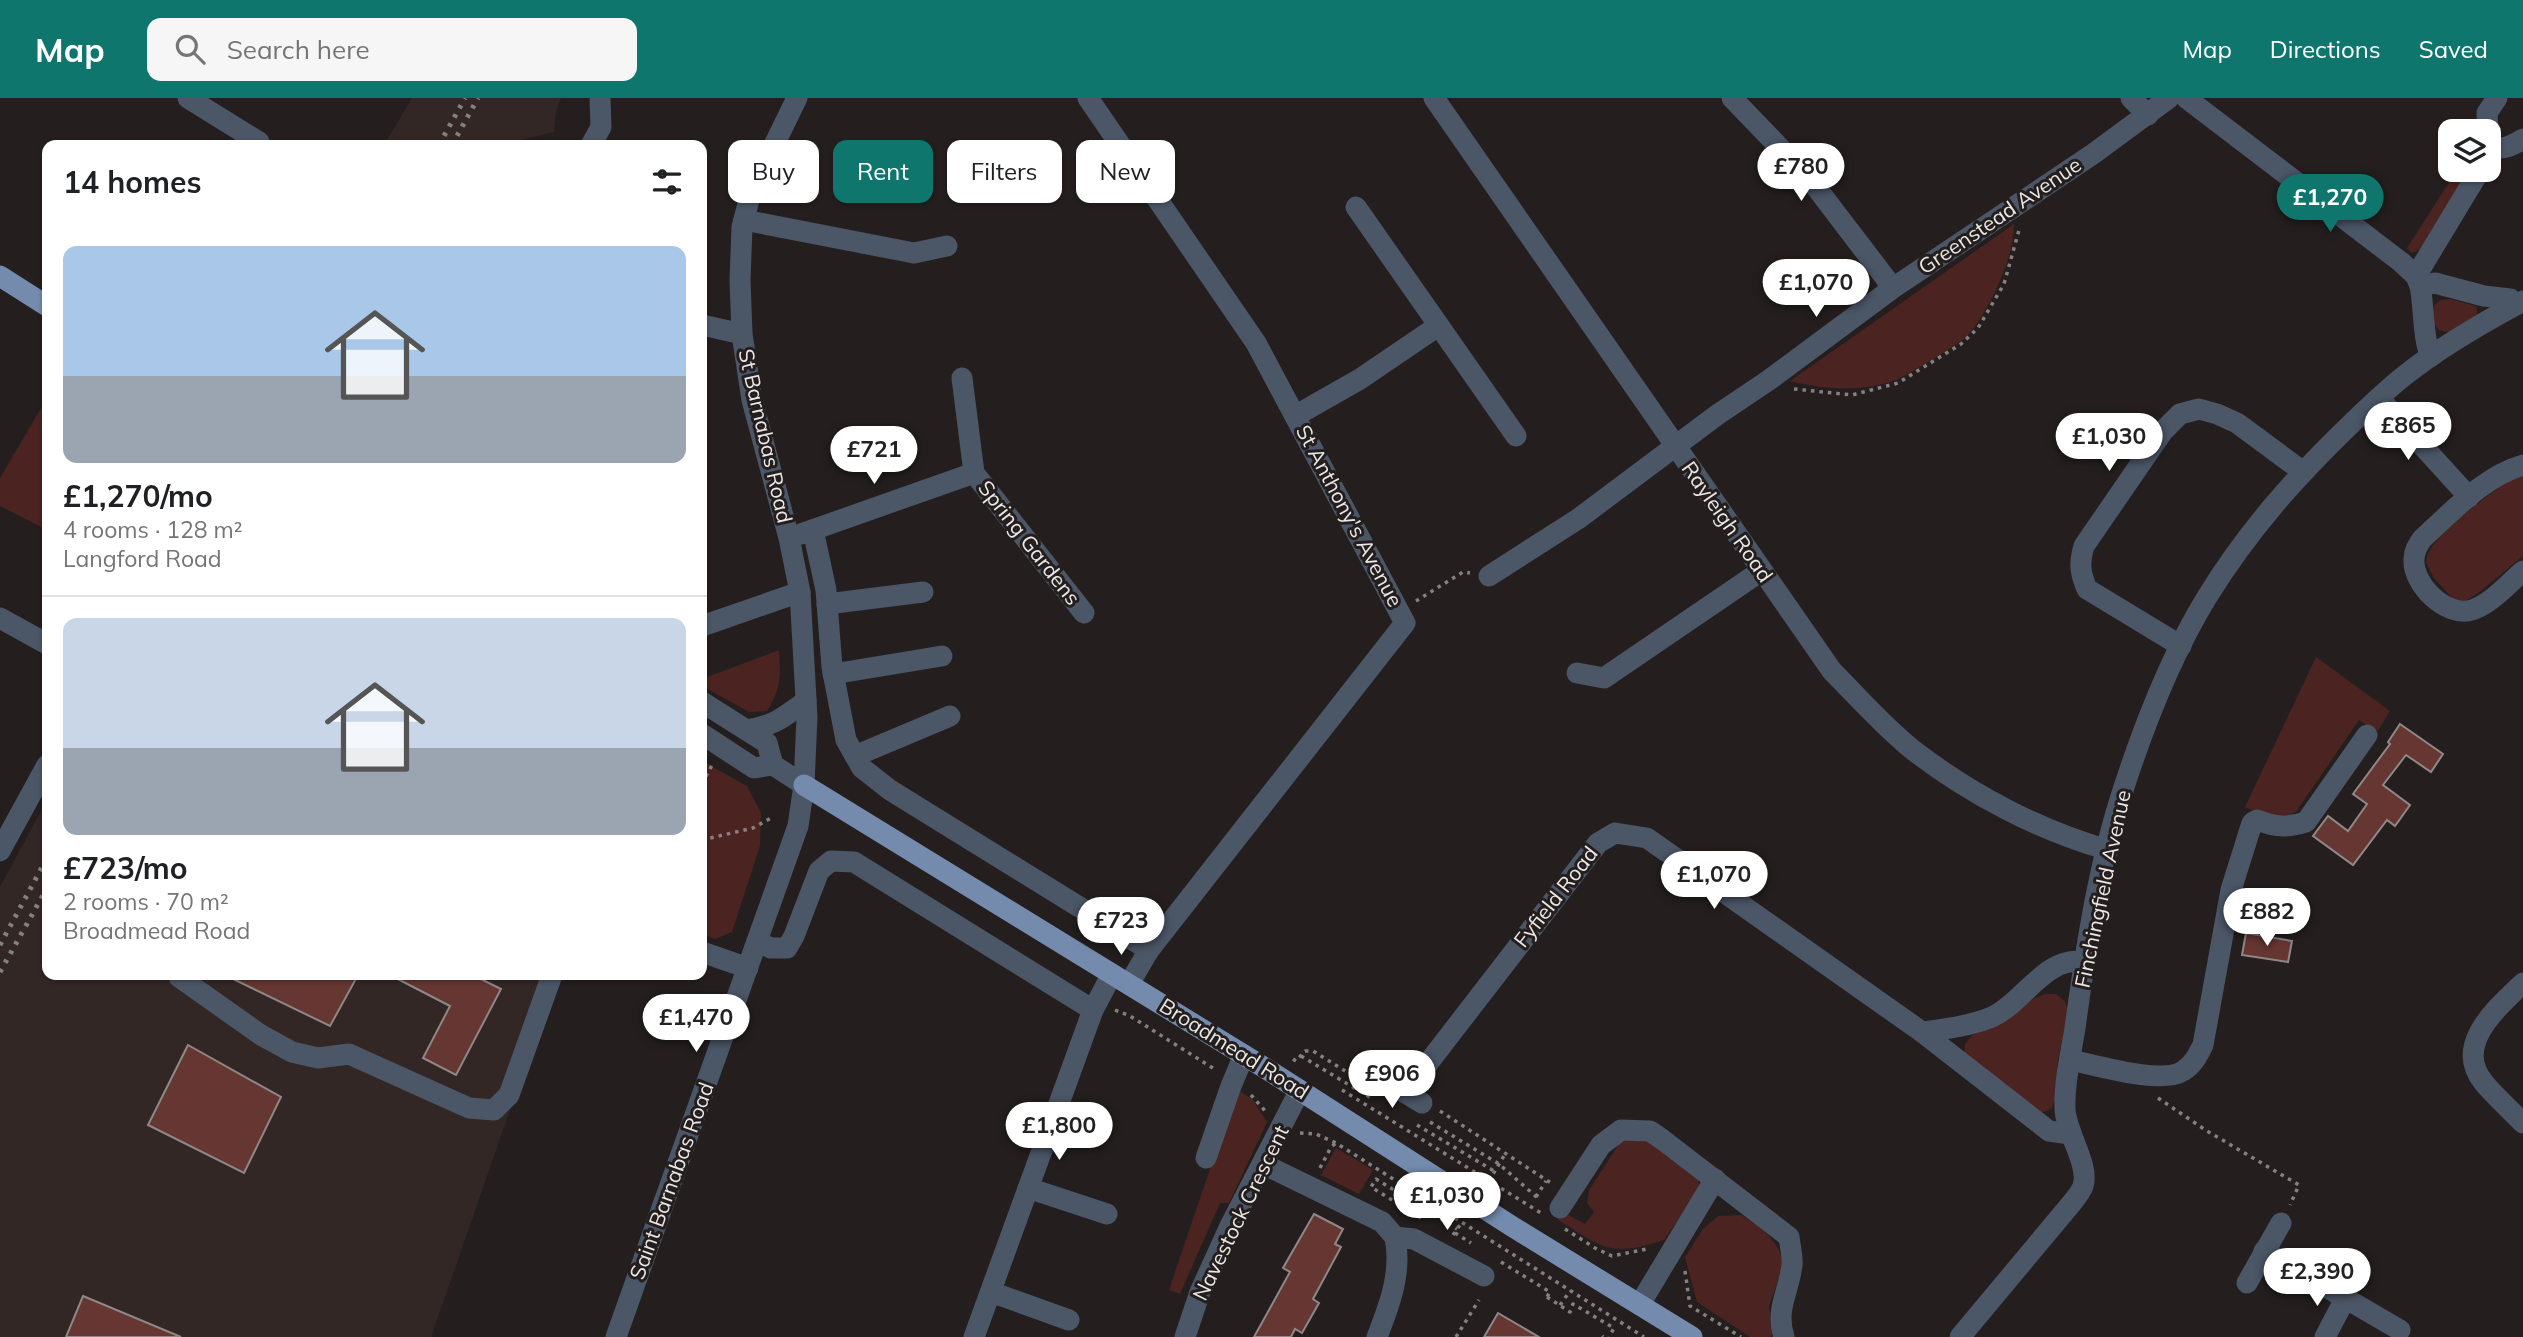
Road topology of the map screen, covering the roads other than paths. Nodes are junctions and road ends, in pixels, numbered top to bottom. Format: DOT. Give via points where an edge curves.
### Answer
graph roads {
  1 [pos="188,98"];
  2 [pos="600,98"];
  3 [pos="797,98"];
  4 [pos="1088,98"];
  5 [pos="1434,98"];
  6 [pos="1732,98"];
  7 [pos="2131,98"];
  8 [pos="2169,98"];
  9 [pos="2186,98"];
  10 [pos="2497,98"];
  11 [pos="2148,115"];
  12 [pos="2487,119"];
  13 [pos="2523,139"];
  14 [pos="256,140"];
  15 [pos="594,140"];
  16 [pos="2501,149"];
  17 [pos="2473,182"];
  18 [pos="1356,207"];
  19 [pos="744,220"];
  20 [pos="947,246"];
  21 [pos="0,276"];
  22 [pos="2418,281"];
  23 [pos="1893,288"];
  24 [pos="42,303"];
  25 [pos="2519,304"];
  26 [pos="707,326"];
  27 [pos="1438,326"];
  28 [pos="742,334"];
  29 [pos="2431,356"];
  30 [pos="962,378"];
  31 [pos="2379,398"];
  32 [pos="1295,416"];
  33 [pos="1516,436"];
  34 [pos="1674,447"];
  35 [pos="2523,465"];
  36 [pos="2302,471"];
  37 [pos="974,473"];
  38 [pos="2469,497"];
  39 [pos="813,530"];
  40 [pos="789,538"];
  41 [pos="1761,571"];
  42 [pos="2523,571"];
  43 [pos="1489,576"];
  44 [pos="800,592"];
  45 [pos="923,592"];
  46 [pos="827,604"];
  47 [pos="1084,613"];
  48 [pos="0,618"];
  49 [pos="707,624"];
  50 [pos="42,641"];
  51 [pos="2181,646"];
  52 [pos="943,656"];
  53 [pos="833,674"];
  54 [pos="1577,674"];
  55 [pos="806,701"];
  56 [pos="707,705"];
  57 [pos="950,716"];
  58 [pos="746,730"];
  59 [pos="2367,735"];
  60 [pos="707,737"];
  61 [pos="855,756"];
  62 [pos="773,765"];
  63 [pos="42,774"];
  64 [pos="804,785"];
  65 [pos="2,843"];
  66 [pos="2108,850"];
  67 [pos="757,942"];
  68 [pos="1149,950"];
  69 [pos="707,954"];
  70 [pos="2084,962"];
  71 [pos="748,968"];
  72 [pos="1121,979"];
  73 [pos="185,980"];
  74 [pos="550,980"];
  75 [pos="2523,983"];
  76 [pos="1094,1006"];
  77 [pos="1922,1032"];
  78 [pos="1244,1055"];
  79 [pos="2070,1060"];
  80 [pos="1385,1080"];
  81 [pos="1300,1090"];
  82 [pos="2523,1123"];
  83 [pos="2070,1134"];
  84 [pos="1206,1158"];
  85 [pos="1263,1164"];
  86 [pos="1716,1179"];
  87 [pos="1028,1188"];
  88 [pos="1107,1214"];
  89 [pos="1555,1217"];
  90 [pos="2281,1223"];
  91 [pos="1395,1237"];
  92 [pos="2264,1251"];
  93 [pos="1484,1276"];
  94 [pos="2247,1283"];
  95 [pos="991,1292"];
  96 [pos="2345,1299"];
  97 [pos="1640,1304"];
  98 [pos="1069,1320"];
  99 [pos="2400,1330"];
  100 [pos="1701,1334"];
  101 [pos="616,1337"];
  102 [pos="975,1337"];
  103 [pos="1185,1337"];
  104 [pos="1377,1337"];
  105 [pos="1784,1337"];
  106 [pos="1960,1337"];
  107 [pos="2325,1337"];
  1 -- 14 [label="street"];
  2 -- 15 [label="street" via="601,127"];
  3 -- 19 [label="street, St Barnabas Road" via="751,192"];
  4 -- 32 [label="street, St Anthony's Avenue" via="1256,343"];
  5 -- 34 [label="street, Rayleigh Road"];
  6 -- 23 [label="street" via="1808,178"];
  7 -- 11 [label="street"];
  8 -- 11 [label="street, Greenstead Avenue"];
  9 -- 22 [label="street" via="2379,245"];
  10 -- 12 [label="street"];
  11 -- 23 [label="street, Greenstead Avenue"];
  13 -- 16 [label="street"];
  17 -- 22 [label="street"];
  18 -- 27 [label="street"];
  19 -- 20 [label="street" via="914,253"];
  19 -- 28 [label="street, St Barnabas Road"];
  21 -- 24 [label="main road"];
  22 -- 25 [label="street"];
  22 -- 29 [label="street"];
  23 -- 34 [label="street, Greenstead Avenue"];
  25 -- 29 [label="street, Finchingfield Avenue"];
  26 -- 28 [label="street"];
  27 -- 32 [label="street"];
  27 -- 33 [label="street"];
  28 -- 40 [label="street, St Barnabas Road" via="752,400"];
  29 -- 31 [label="street, Finchingfield Avenue"];
  30 -- 37 [label="street, Spring Gardens"];
  31 -- 36 [label="street, Finchingfield Avenue"];
  31 -- 38 [label="street"];
  32 -- 68 [label="street, St Anthony's Avenue" via="1405,623"];
  34 -- 41 [label="street, Rayleigh Road"];
  34 -- 43 [label="street, Greenstead Avenue" via="1578,519"];
  35 -- 38 [label="street"];
  36 -- 51 [label="street, Finchingfield Avenue" via="2239,548"];
  36 -- 51 [label="street" via="2237,423 2217,414 2199,409 2180,414 2163,431 2084,546 2080,573 2087,589"];
  37 -- 39 [label="street, Spring Gardens"];
  37 -- 47 [label="street, Spring Gardens"];
  38 -- 42 [label="street" via="2417,546 2418,577 2436,600 2458,612 2484,605"];
  39 -- 40 [label="street, Spring Gardens"];
  39 -- 46 [label="street"];
  40 -- 44 [label="street, St Barnabas Road"];
  41 -- 54 [label="street" via="1604,678"];
  41 -- 66 [label="street, Rayleigh Road" via="1832,671 1912,749 1986,799 2049,830"];
  44 -- 49 [label="street"];
  44 -- 55 [label="street, St Barnabas Road"];
  45 -- 46 [label="street"];
  46 -- 53 [label="street"];
  48 -- 50 [label="street"];
  51 -- 66 [label="street, Finchingfield Avenue" via="2124,785"];
  52 -- 53 [label="street"];
  53 -- 61 [label="street" via="846,740"];
  55 -- 58 [label="street" via="775,724"];
  55 -- 64 [label="street, St Barnabas Road"];
  56 -- 58 [label="street, Broadmead Road"];
  57 -- 61 [label="street"];
  58 -- 62 [label="street, Broadmead Road" via="767,743"];
  59 -- 79 [label="street" via="2306,822 2275,827 2257,820 2252,823 2231,890 2203,1045 2191,1065 2172,1076"];
  60 -- 62 [label="street, Broadmead Road" via="754,768"];
  61 -- 68 [label="street" via="890,790"];
  62 -- 64 [label="street, Broadmead Road"];
  63 -- 65 [label="street"];
  64 -- 67 [label="street, Saint Barnabas Road" via="798,826"];
  64 -- 72 [label="main road, Broadmead Road"];
  66 -- 70 [label="street, Finchingfield Avenue"];
  67 -- 71 [label="street, Saint Barnabas Road"];
  67 -- 76 [label="street" via="787,948 819,871 831,861 854,862"];
  68 -- 72 [label="street, St Anthony's Avenue"];
  69 -- 71 [label="street"];
  70 -- 77 [label="street" via="2075,960 2056,967 1994,1016"];
  70 -- 79 [label="street, Finchingfield Avenue"];
  71 -- 101 [label="street, Saint Barnabas Road"];
  72 -- 76 [label="street, St Anthony's Avenue"];
  72 -- 78 [label="main road, Broadmead Road"];
  73 -- 74 [label="street" via="292,1052 318,1058 349,1054 469,1108 494,1110 509,1095"];
  75 -- 82 [label="street" via="2476,1036 2474,1065 2483,1082"];
  76 -- 87 [label="street, St Anthony's Avenue"];
  77 -- 80 [label="street, Fyfield Road" via="1647,838 1615,832 1598,843 1422,1101"];
  77 -- 83 [label="street, Fyfield Road" via="2049,1131"];
  78 -- 81 [label="main road, Broadmead Road"];
  78 -- 84 [label="street"];
  79 -- 83 [label="street, Finchingfield Avenue" via="2064,1108"];
  81 -- 85 [label="street, Navestock Crescent"];
  81 -- 97 [label="main road, Broadmead Road"];
  83 -- 106 [label="street, Finchingfield Avenue" via="2084,1175 2083,1186"];
  85 -- 91 [label="street" via="1382,1222"];
  85 -- 103 [label="street, Navestock Crescent" via="1200,1292"];
  86 -- 89 [label="street" via="1650,1131 1621,1130 1601,1145"];
  86 -- 97 [label="street"];
  86 -- 105 [label="street" via="1789,1237 1793,1264 1780,1324"];
  87 -- 88 [label="street"];
  87 -- 95 [label="street, St Anthony's Avenue"];
  90 -- 92 [label="street"];
  91 -- 93 [label="street" via="1414,1239"];
  91 -- 104 [label="street" via="1397,1272"];
  92 -- 94 [label="street"];
  92 -- 96 [label="street"];
  95 -- 98 [label="street"];
  95 -- 102 [label="street, St Anthony's Avenue"];
  96 -- 99 [label="street"];
  96 -- 107 [label="street"];
  97 -- 100 [label="main road, Broadmead Road"];
}
